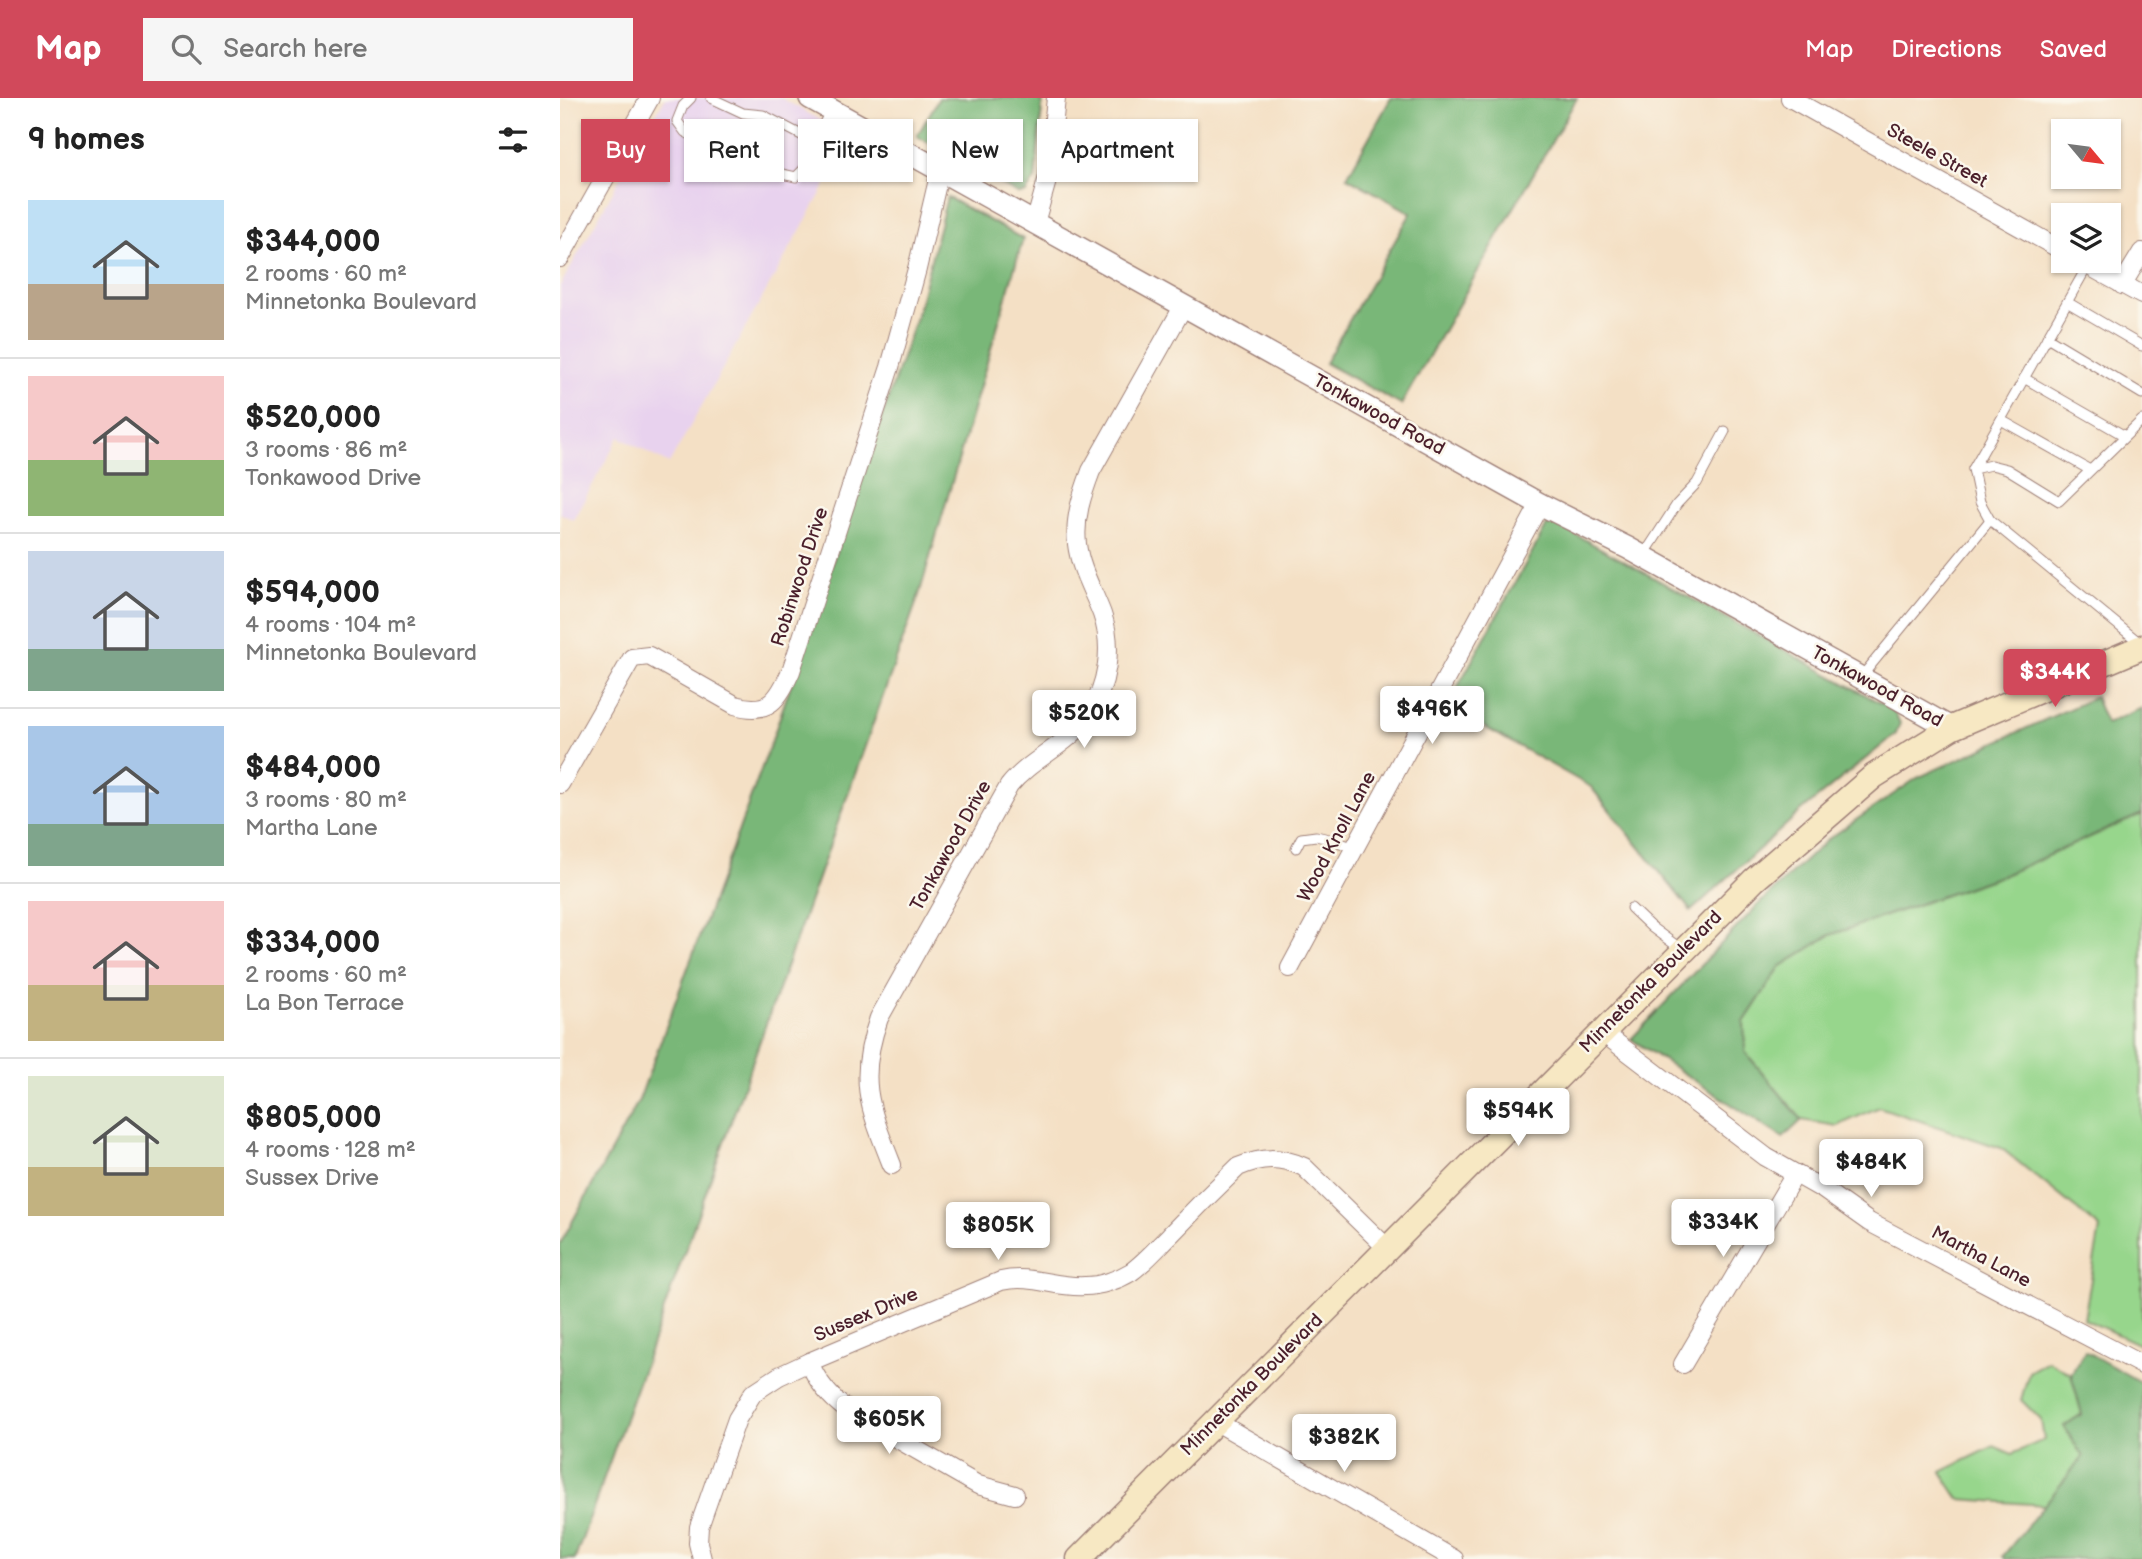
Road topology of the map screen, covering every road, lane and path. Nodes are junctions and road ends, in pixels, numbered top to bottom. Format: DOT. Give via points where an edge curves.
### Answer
graph roads {
  1 [pos="650,98"];
  2 [pos="691,98"];
  3 [pos="711,98"];
  4 [pos="810,98"];
  5 [pos="1056,98"];
  6 [pos="1790,98"];
  7 [pos="831,110"];
  8 [pos="826,119"];
  9 [pos="798,133"];
  10 [pos="927,164"];
  11 [pos="798,175"];
  12 [pos="937,182"];
  13 [pos="960,182"];
  14 [pos="1035,223"];
  15 [pos="2051,244"];
  16 [pos="2142,252"];
  17 [pos="560,258"];
  18 [pos="2080,273"];
  19 [pos="2101,273"];
  20 [pos="2122,285"];
  21 [pos="2142,295"];
  22 [pos="2067,302"];
  23 [pos="1183,307"];
  24 [pos="2047,337"];
  25 [pos="2142,345"];
  26 [pos="2024,379"];
  27 [pos="2142,394"];
  28 [pos="2001,420"];
  29 [pos="2142,420"];
  30 [pos="1725,431"];
  31 [pos="2125,436"];
  32 [pos="1973,469"];
  33 [pos="2090,470"];
  34 [pos="1540,505"];
  35 [pos="1990,520"];
  36 [pos="1643,557"];
  37 [pos="2142,646"];
  38 [pos="1861,678"];
  39 [pos="1951,728"];
  40 [pos="560,784"];
  41 [pos="1296,848"];
  42 [pos="1355,848"];
  43 [pos="1631,908"];
  44 [pos="1683,951"];
  45 [pos="1290,968"];
  46 [pos="1602,1032"];
  47 [pos="892,1164"];
  48 [pos="1795,1174"];
  49 [pos="1387,1248"];
  50 [pos="809,1362"];
  51 [pos="1683,1364"];
  52 [pos="2142,1365"];
  53 [pos="1215,1422"];
  54 [pos="1015,1495"];
  55 [pos="702,1559"];
  56 [pos="1079,1559"];
  57 [pos="1454,1559"];
  1 -- 17 [label="street"];
  2 -- 11 [label="lane" via="677,121 685,132 710,146 733,146 782,174"];
  3 -- 9 [label="lane" via="743,113 763,115"];
  4 -- 7 [label="street, Tonkawood Road"];
  5 -- 14 [label="street" via="1048,177"];
  6 -- 15 [label="street, Steele Street"];
  7 -- 8 [label="lane"];
  7 -- 10 [label="street, Tonkawood Road"];
  12 -- 40 [label="street, Robinwood Drive" via="891,366 781,693 763,708 749,709 649,656 632,659"];
  13 -- 14 [label="street, Tonkawood Road"];
  14 -- 23 [label="street, Tonkawood Road"];
  16 -- 20 [label="street"];
  18 -- 22 [label="lane"];
  19 -- 20 [label="street"];
  20 -- 21 [label="street"];
  22 -- 24 [label="lane"];
  22 -- 25 [label="lane"];
  23 -- 34 [label="street, Tonkawood Road"];
  23 -- 47 [label="street, Tonkawood Drive" via="1091,471 1077,518 1082,568 1108,642 1100,694 1070,737 1033,761 1009,786 879,1018 870,1043 867,1094"];
  24 -- 26 [label="lane"];
  24 -- 27 [label="lane"];
  26 -- 28 [label="lane"];
  26 -- 31 [label="lane"];
  28 -- 32 [label="lane"];
  28 -- 33 [label="lane"];
  29 -- 31 [label="lane"];
  30 -- 36 [label="lane" via="1697,484 1677,504"];
  31 -- 33 [label="lane"];
  32 -- 33 [label="lane" via="2007,468 2059,500"];
  32 -- 35 [label="lane" via="1980,502"];
  34 -- 36 [label="street, Tonkawood Road"];
  34 -- 42 [label="street, Wood Knoll Lane"];
  35 -- 37 [label="lane"];
  35 -- 38 [label="lane"];
  36 -- 38 [label="street, Tonkawood Road"];
  37 -- 39 [label="main road, Minnetonka Boulevard"];
  38 -- 39 [label="street, Tonkawood Road"];
  39 -- 44 [label="main road, Minnetonka Boulevard" via="1874,776 1754,880"];
  41 -- 42 [label="lane" via="1301,838 1316,836"];
  42 -- 45 [label="street, Wood Knoll Lane"];
  43 -- 44 [label="lane"];
  44 -- 46 [label="main road, Minnetonka Boulevard"];
  46 -- 48 [label="street, Martha Lane"];
  46 -- 49 [label="main road, Minnetonka Boulevard"];
  48 -- 51 [label="street"];
  48 -- 52 [label="street, Martha Lane" via="1869,1222"];
  49 -- 50 [label="street, Sussex Drive" via="1304,1167 1272,1157 1238,1167 1146,1259 1109,1282 1067,1286 1031,1278 1001,1281"];
  49 -- 53 [label="main road, Minnetonka Boulevard"];
  50 -- 54 [label="street" via="830,1397 847,1410 978,1485"];
  50 -- 55 [label="street, Sussex Drive" via="766,1383 744,1406 699,1527"];
  53 -- 56 [label="main road, Minnetonka Boulevard"];
  53 -- 57 [label="street"];
}
